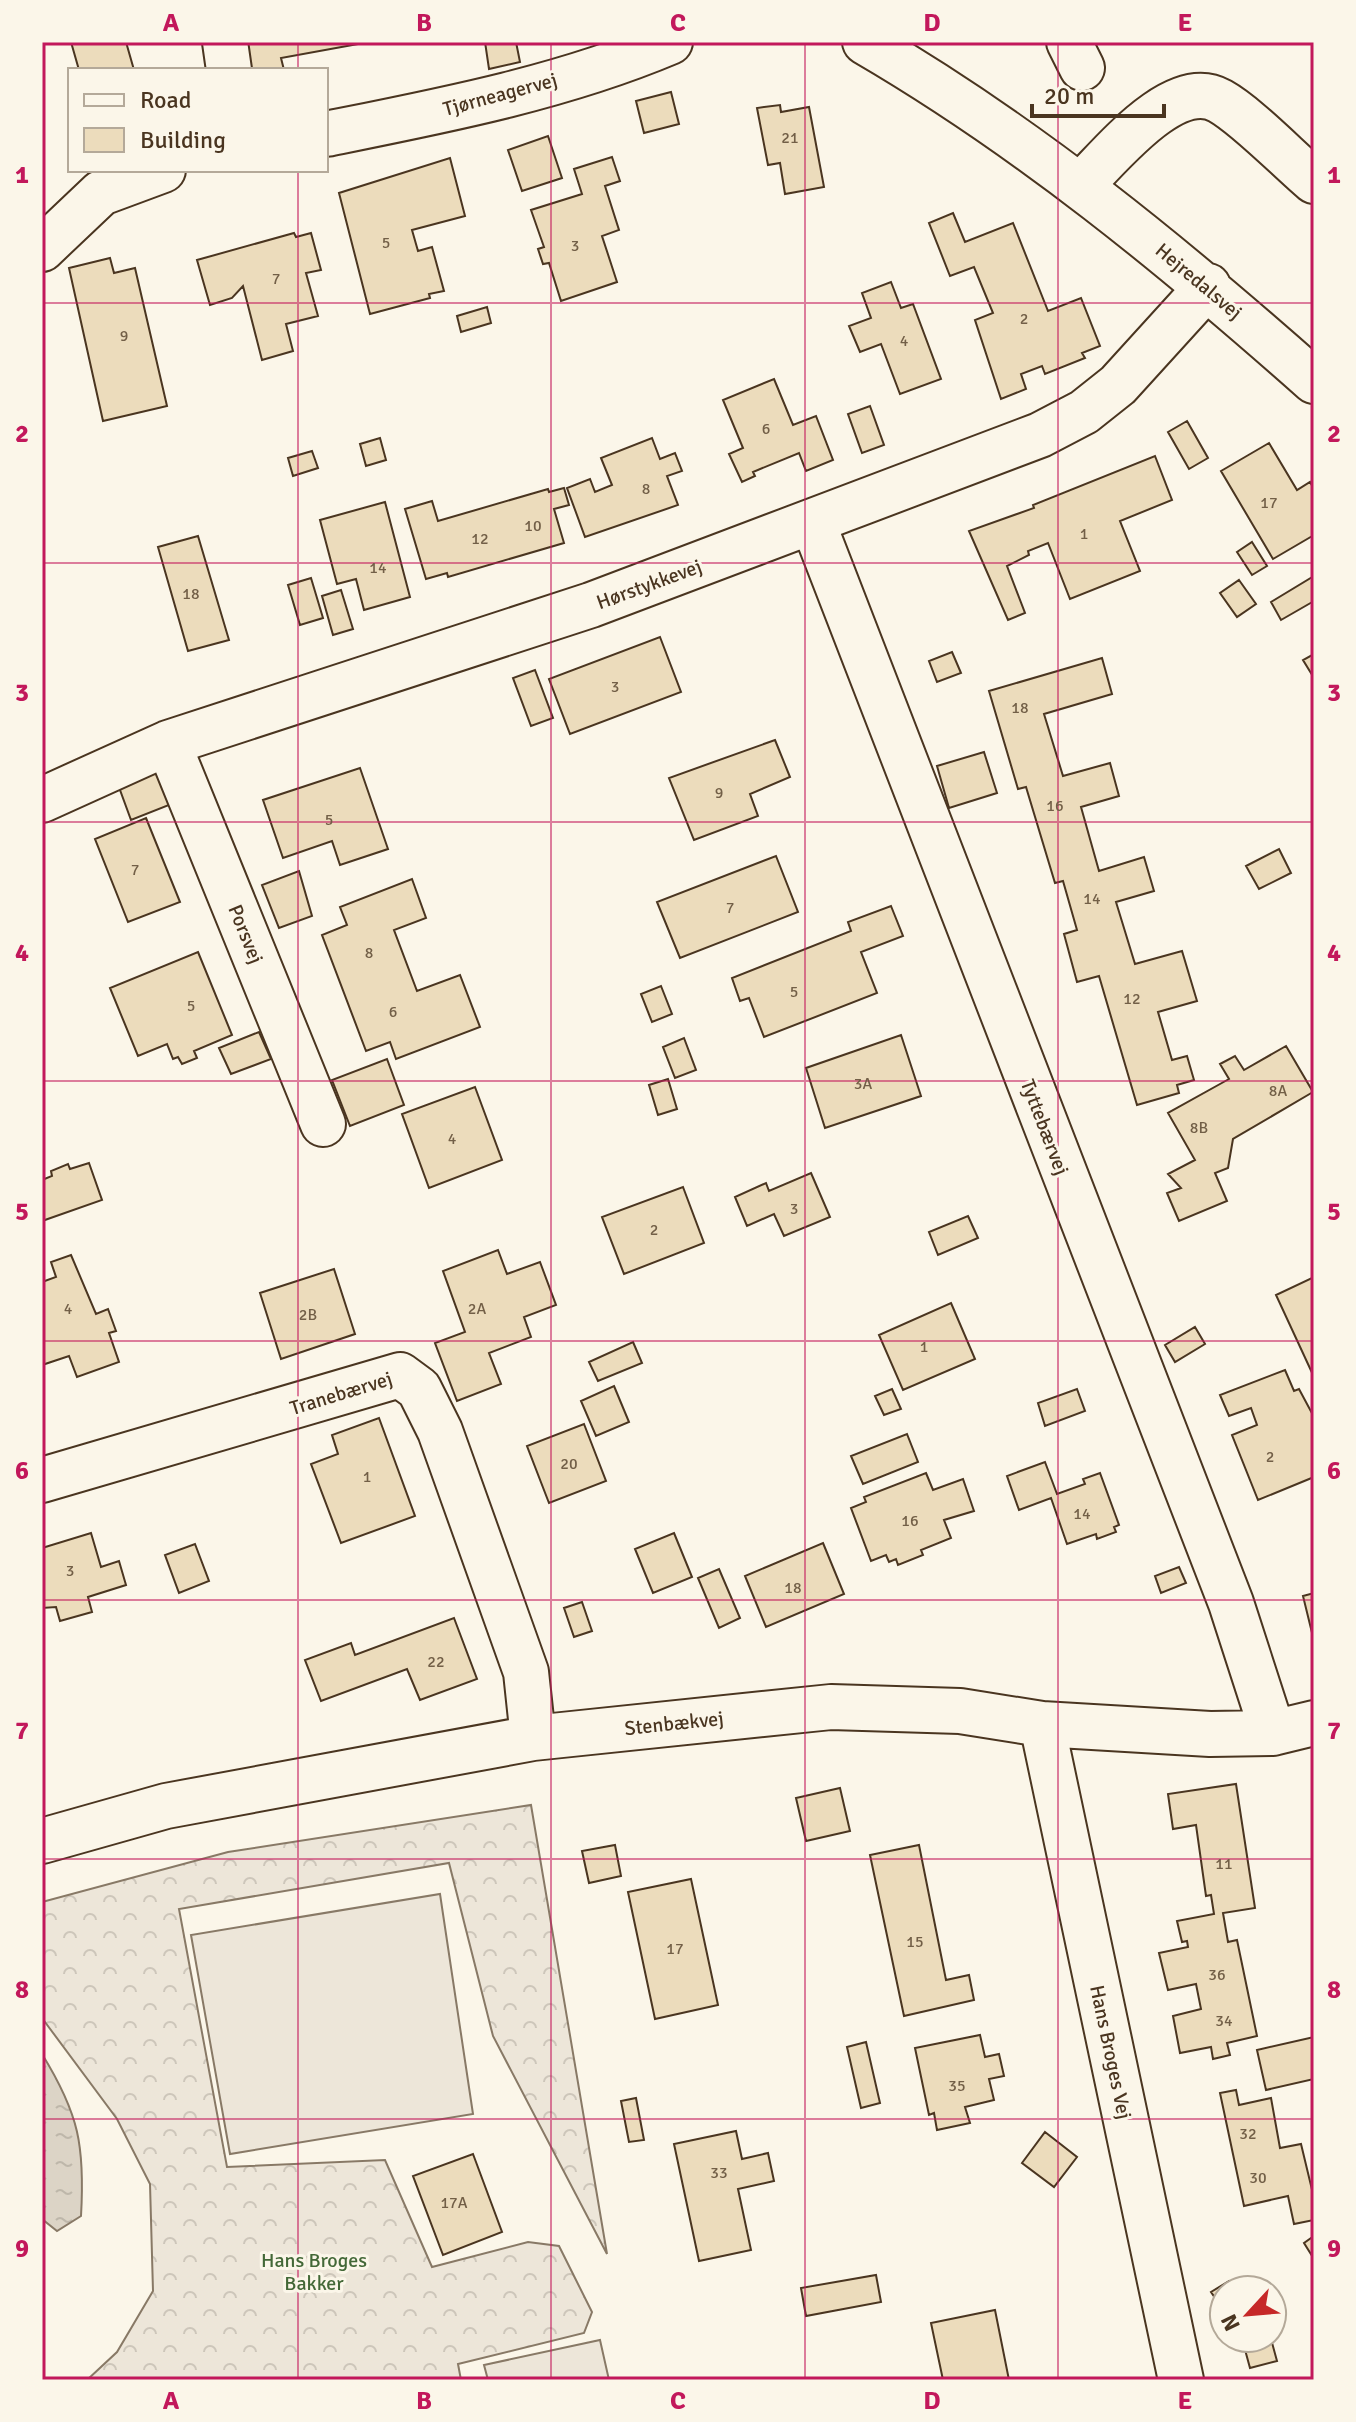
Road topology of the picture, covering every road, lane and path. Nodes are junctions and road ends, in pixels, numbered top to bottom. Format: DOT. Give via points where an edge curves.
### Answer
graph roads {
  1 [pos="225,42"];
  2 [pos="670,42"];
  3 [pos="865,42"];
  4 [pos="229,68"];
  5 [pos="328,134"];
  6 [pos="158,172"];
  7 [pos="1314,181"];
  8 [pos="1081,185"];
  9 [pos="42,249"];
  10 [pos="1208,286"];
  11 [pos="1314,381"];
  12 [pos="813,523"];
  13 [pos="168,743"];
  14 [pos="42,800"];
  15 [pos="323,1124"];
  16 [pos="42,1480"];
  17 [pos="1042,1724"];
  18 [pos="1293,1728"];
  19 [pos="533,1738"];
  20 [pos="42,1841"];
  21 [pos="1181,2380"];
  1 -- 4 [label="street"];
  2 -- 5 [label="street, Tjørneagervej" via="453,108"];
  3 -- 8 [label="street, Hejredalsvej"];
  6 -- 9 [label="street" via="101,193"];
  7 -- 8 [label="street" via="1219,100 1190,97 1157,111"];
  8 -- 10 [label="street, Hejredalsvej"];
  10 -- 11 [label="street, Hejredalsvej"];
  10 -- 12 [label="street, Hørstykkevej" via="1118,385 1084,412 1040,435"];
  12 -- 13 [label="street, Hørstykkevej" via="591,605"];
  12 -- 18 [label="street, Tyttebærvej" via="1231,1603"];
  13 -- 14 [label="street, Hørstykkevej"];
  13 -- 15 [label="street, Porsvej"];
  16 -- 19 [label="street, Tranebærvej" via="392,1374 412,1381 440,1431 526,1672"];
  17 -- 18 [label="street, Stenbækvej" via="1210,1734"];
  17 -- 19 [label="street, Stenbækvej" via="960,1711 831,1707"];
  17 -- 21 [label="street, Hans Broges Vej"];
  19 -- 20 [label="street, Stenbækvej" via="166,1806"];
}
